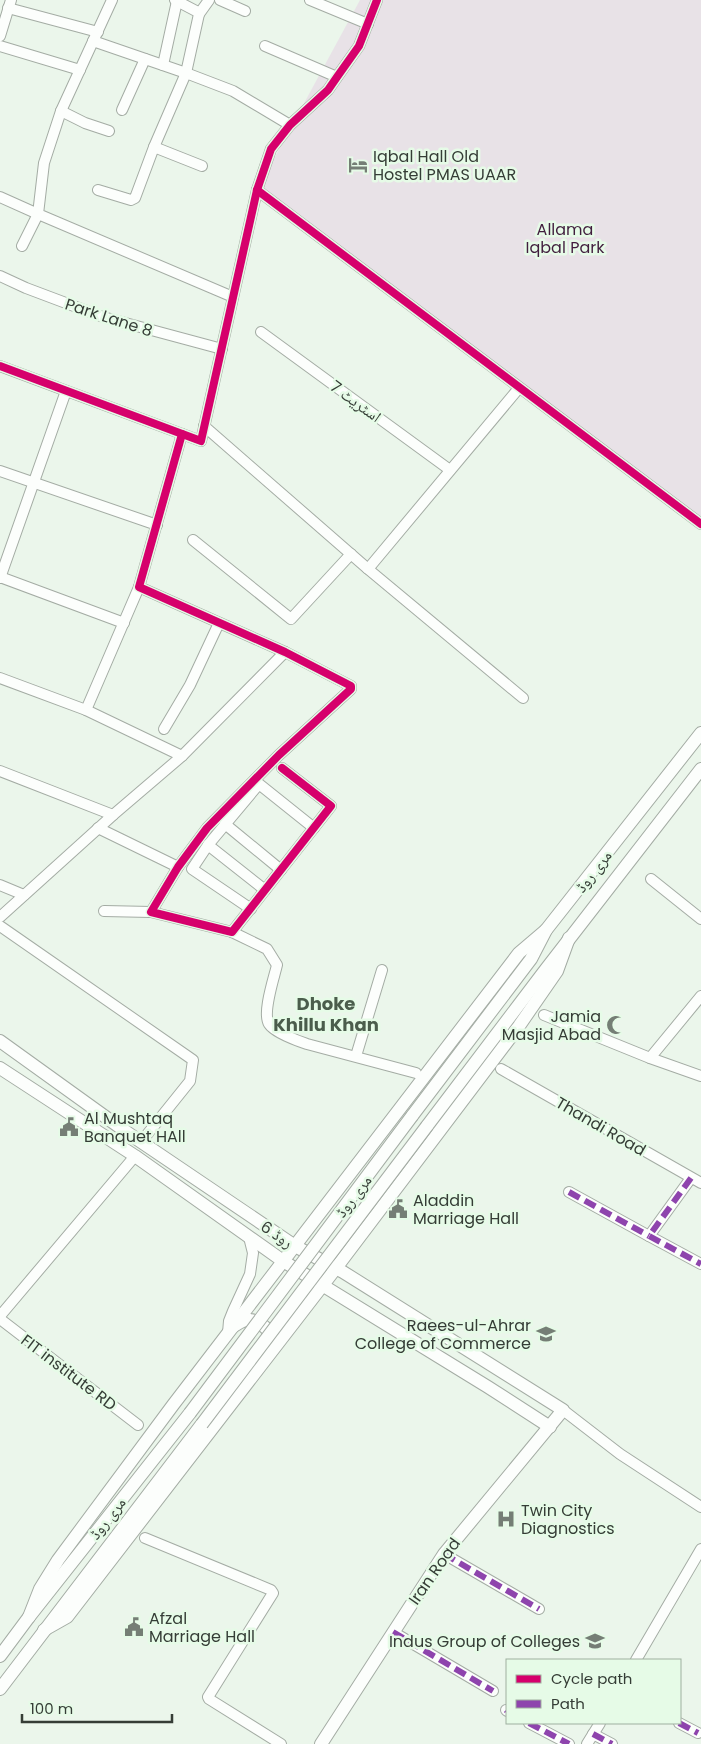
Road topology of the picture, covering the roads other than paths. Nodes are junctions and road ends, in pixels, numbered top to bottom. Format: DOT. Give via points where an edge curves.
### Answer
graph roads {
  1 [pos="112,0"];
  2 [pos="176,0"];
  3 [pos="209,0"];
  4 [pos="220,0"];
  5 [pos="310,0"];
  6 [pos="377,0"];
  7 [pos="10,4"];
  8 [pos="245,11"];
  9 [pos="199,14"];
  10 [pos="368,24"];
  11 [pos="1,30"];
  12 [pos="95,36"];
  13 [pos="0,46"];
  14 [pos="266,46"];
  15 [pos="145,58"];
  16 [pos="163,65"];
  17 [pos="80,70"];
  18 [pos="186,72"];
  19 [pos="337,77"];
  20 [pos="122,110"];
  21 [pos="61,111"];
  22 [pos="290,125"];
  23 [pos="109,131"];
  24 [pos="154,147"];
  25 [pos="202,166"];
  26 [pos="98,190"];
  27 [pos="257,190"];
  28 [pos="0,197"];
  29 [pos="38,214"];
  30 [pos="22,246"];
  31 [pos="0,276"];
  32 [pos="233,297"];
  33 [pos="262,332"];
  34 [pos="222,349"];
  35 [pos="0,366"];
  36 [pos="519,388"];
  37 [pos="66,391"];
  38 [pos="204,426"];
  39 [pos="182,434"];
  40 [pos="450,470"];
  41 [pos="0,471"];
  42 [pos="34,482"];
  43 [pos="701,524"];
  44 [pos="157,525"];
  45 [pos="193,540"];
  46 [pos="351,554"];
  47 [pos="368,569"];
  48 [pos="0,578"];
  49 [pos="139,587"];
  50 [pos="124,623"];
  51 [pos="219,623"];
  52 [pos="285,652"];
  53 [pos="0,678"];
  54 [pos="523,698"];
  55 [pos="86,710"];
  56 [pos="164,729"];
  57 [pos="701,733"];
  58 [pos="182,756"];
  59 [pos="282,768"];
  60 [pos="701,769"];
  61 [pos="0,771"];
  62 [pos="113,815"];
  63 [pos="225,824"];
  64 [pos="98,828"];
  65 [pos="314,828"];
  66 [pos="208,845"];
  67 [pos="178,867"];
  68 [pos="281,870"];
  69 [pos="651,879"];
  70 [pos="0,885"];
  71 [pos="265,890"];
  72 [pos="24,894"];
  73 [pos="250,909"];
  74 [pos="104,911"];
  75 [pos="151,912"];
  76 [pos="0,917"];
  77 [pos="701,919"];
  78 [pos="0,926"];
  79 [pos="546,930"];
  80 [pos="232,932"];
  81 [pos="569,938"];
  82 [pos="382,970"];
  83 [pos="701,996"];
  84 [pos="544,1015"];
  85 [pos="0,1041"];
  86 [pos="356,1056"];
  87 [pos="650,1058"];
  88 [pos="0,1068"];
  89 [pos="501,1069"];
  90 [pos="416,1073"];
  91 [pos="701,1076"];
  92 [pos="141,1142"];
  93 [pos="135,1156"];
  94 [pos="691,1178"];
  95 [pos="701,1183"];
  96 [pos="569,1192"];
  97 [pos="649,1236"];
  98 [pos="249,1237"];
  99 [pos="295,1246"];
  100 [pos="283,1261"];
  101 [pos="701,1264"];
  102 [pos="336,1268"];
  103 [pos="322,1285"];
  104 [pos="0,1318"];
  105 [pos="231,1330"];
  106 [pos="270,1353"];
  107 [pos="563,1410"];
  108 [pos="138,1425"];
  109 [pos="550,1427"];
  110 [pos="701,1507"];
  111 [pos="145,1538"];
  112 [pos="701,1549"];
  113 [pos="444,1554"];
  114 [pos="539,1609"];
  115 [pos="29,1616"];
  116 [pos="44,1630"];
  117 [pos="393,1632"];
  118 [pos="0,1656"];
  119 [pos="637,1659"];
  120 [pos="0,1689"];
  121 [pos="493,1691"];
  122 [pos="531,1724"];
  123 [pos="599,1724"];
  124 [pos="681,1724"];
  125 [pos="698,1733"];
  126 [pos="593,1734"];
  127 [pos="281,1744"];
  128 [pos="321,1744"];
  129 [pos="569,1744"];
  130 [pos="588,1744"];
  131 [pos="612,1744"];
  1 -- 12 [label="street"];
  2 -- 9 [label="street"];
  2 -- 16 [label="street"];
  3 -- 9 [label="street"];
  4 -- 8 [label="street"];
  5 -- 10 [label="street"];
  6 -- 10 [label="street"];
  7 -- 11 [label="street"];
  7 -- 12 [label="street"];
  9 -- 18 [label="street"];
  10 -- 19 [label="street" via="359,46"];
  12 -- 15 [label="street"];
  12 -- 17 [label="street"];
  13 -- 17 [label="street"];
  14 -- 19 [label="street"];
  15 -- 16 [label="street"];
  15 -- 20 [label="street"];
  16 -- 18 [label="street"];
  17 -- 21 [label="street"];
  18 -- 22 [label="street" via="233,91"];
  18 -- 24 [label="street"];
  19 -- 22 [label="street" via="328,90"];
  21 -- 23 [label="street"];
  21 -- 29 [label="street" via="44,162"];
  22 -- 27 [label="street" via="271,149"];
  24 -- 25 [label="street"];
  24 -- 26 [label="street" via="134,200"];
  27 -- 32 [label="street"];
  27 -- 36 [label="street"];
  28 -- 29 [label="street"];
  29 -- 30 [label="street"];
  29 -- 32 [label="street"];
  31 -- 34 [label="street, Park Lane 8" via="104,317"];
  32 -- 34 [label="street"];
  33 -- 40 [label="street, اسٹریٹ 7"];
  34 -- 38 [label="street"];
  35 -- 37 [label="street"];
  36 -- 40 [label="street"];
  36 -- 43 [label="street"];
  37 -- 39 [label="street"];
  37 -- 42 [label="street"];
  38 -- 39 [label="street" via="201,441"];
  38 -- 46 [label="street"];
  39 -- 44 [label="street"];
  40 -- 47 [label="street"];
  41 -- 42 [label="street"];
  42 -- 44 [label="street"];
  42 -- 48 [label="street"];
  44 -- 49 [label="street"];
  45 -- 46 [label="street" via="291,619"];
  46 -- 47 [label="street"];
  47 -- 54 [label="street"];
  48 -- 50 [label="street"];
  49 -- 50 [label="street"];
  49 -- 51 [label="street"];
  50 -- 55 [label="street"];
  51 -- 52 [label="street"];
  51 -- 56 [label="street" via="190,685"];
  52 -- 58 [label="street"];
  52 -- 67 [label="street" via="350,684 351,689 279,755 214,822"];
  53 -- 55 [label="street"];
  55 -- 58 [label="street"];
  57 -- 79 [label="main road, مری روڈ"];
  58 -- 62 [label="street"];
  59 -- 65 [label="street" via="329,804 329,809"];
  60 -- 81 [label="main road, مری روڈ"];
  61 -- 62 [label="street"];
  62 -- 64 [label="street"];
  63 -- 65 [label="street" via="259,784"];
  63 -- 66 [label="street"];
  63 -- 68 [label="street"];
  64 -- 67 [label="street"];
  64 -- 72 [label="street"];
  65 -- 68 [label="street"];
  66 -- 71 [label="street"];
  66 -- 73 [label="street" via="192,869"];
  67 -- 75 [label="street"];
  68 -- 71 [label="street"];
  69 -- 77 [label="street"];
  70 -- 72 [label="street"];
  71 -- 73 [label="street"];
  72 -- 76 [label="street"];
  73 -- 80 [label="street"];
  74 -- 75 [label="street"];
  75 -- 80 [label="street"];
  78 -- 92 [label="street" via="194,1060 190,1081"];
  79 -- 99 [label="main road" via="519,953"];
  79 -- 115 [label="main road, مری روڈ, bridge" via="531,959 190,1413"];
  80 -- 86 [label="street" via="267,949 276,965 267,1006 269,1025 290,1039"];
  81 -- 102 [label="main road" via="557,971 519,1026"];
  81 -- 116 [label="main road, مری روڈ, bridge"];
  82 -- 86 [label="street"];
  83 -- 87 [label="street"];
  84 -- 87 [label="street"];
  85 -- 92 [label="main road, روڈ 6"];
  86 -- 90 [label="street"];
  87 -- 91 [label="street"];
  88 -- 93 [label="main road, روڈ 6"];
  89 -- 94 [label="street, Thandi Road"];
  92 -- 99 [label="main road, روڈ 6"];
  93 -- 98 [label="main road, روڈ 6"];
  93 -- 104 [label="street"];
  94 -- 95 [label="street, Thandi Road"];
  94 -- 97 [label="street"];
  96 -- 97 [label="street"];
  97 -- 101 [label="street"];
  98 -- 100 [label="main road, روڈ 6"];
  98 -- 105 [label="street" via="253,1253 250,1274 229,1321"];
  99 -- 100 [label="main road"];
  99 -- 102 [label="main road, روڈ 6"];
  100 -- 103 [label="main road, روڈ 6"];
  100 -- 105 [label="main road"];
  102 -- 103 [label="main road"];
  102 -- 107 [label="main road, روڈ 6"];
  103 -- 106 [label="main road"];
  103 -- 109 [label="main road, روڈ 6"];
  104 -- 108 [label="street, FIT institute RD"];
  105 -- 106 [label="main road" via="245,1320 261,1324 272,1338"];
  105 -- 115 [label="main road" via="58,1560 40,1589"];
  106 -- 116 [label="main road" via="67,1617"];
  107 -- 109 [label="main road, Iran Road"];
  107 -- 110 [label="street" via="620,1454"];
  109 -- 113 [label="main road, Iran Road"];
  111 -- 127 [label="street" via="273,1593 208,1697"];
  112 -- 119 [label="street"];
  113 -- 114 [label="street"];
  113 -- 117 [label="main road, Iran Road"];
  115 -- 118 [label="main road, مری روڈ"];
  116 -- 120 [label="main road, مری روڈ"];
  117 -- 121 [label="street"];
  117 -- 128 [label="main road, Iran Road"];
  122 -- 129 [label="street"];
  123 -- 126 [label="street"];
  124 -- 125 [label="street"];
  126 -- 130 [label="street"];
  126 -- 131 [label="street"];
}
